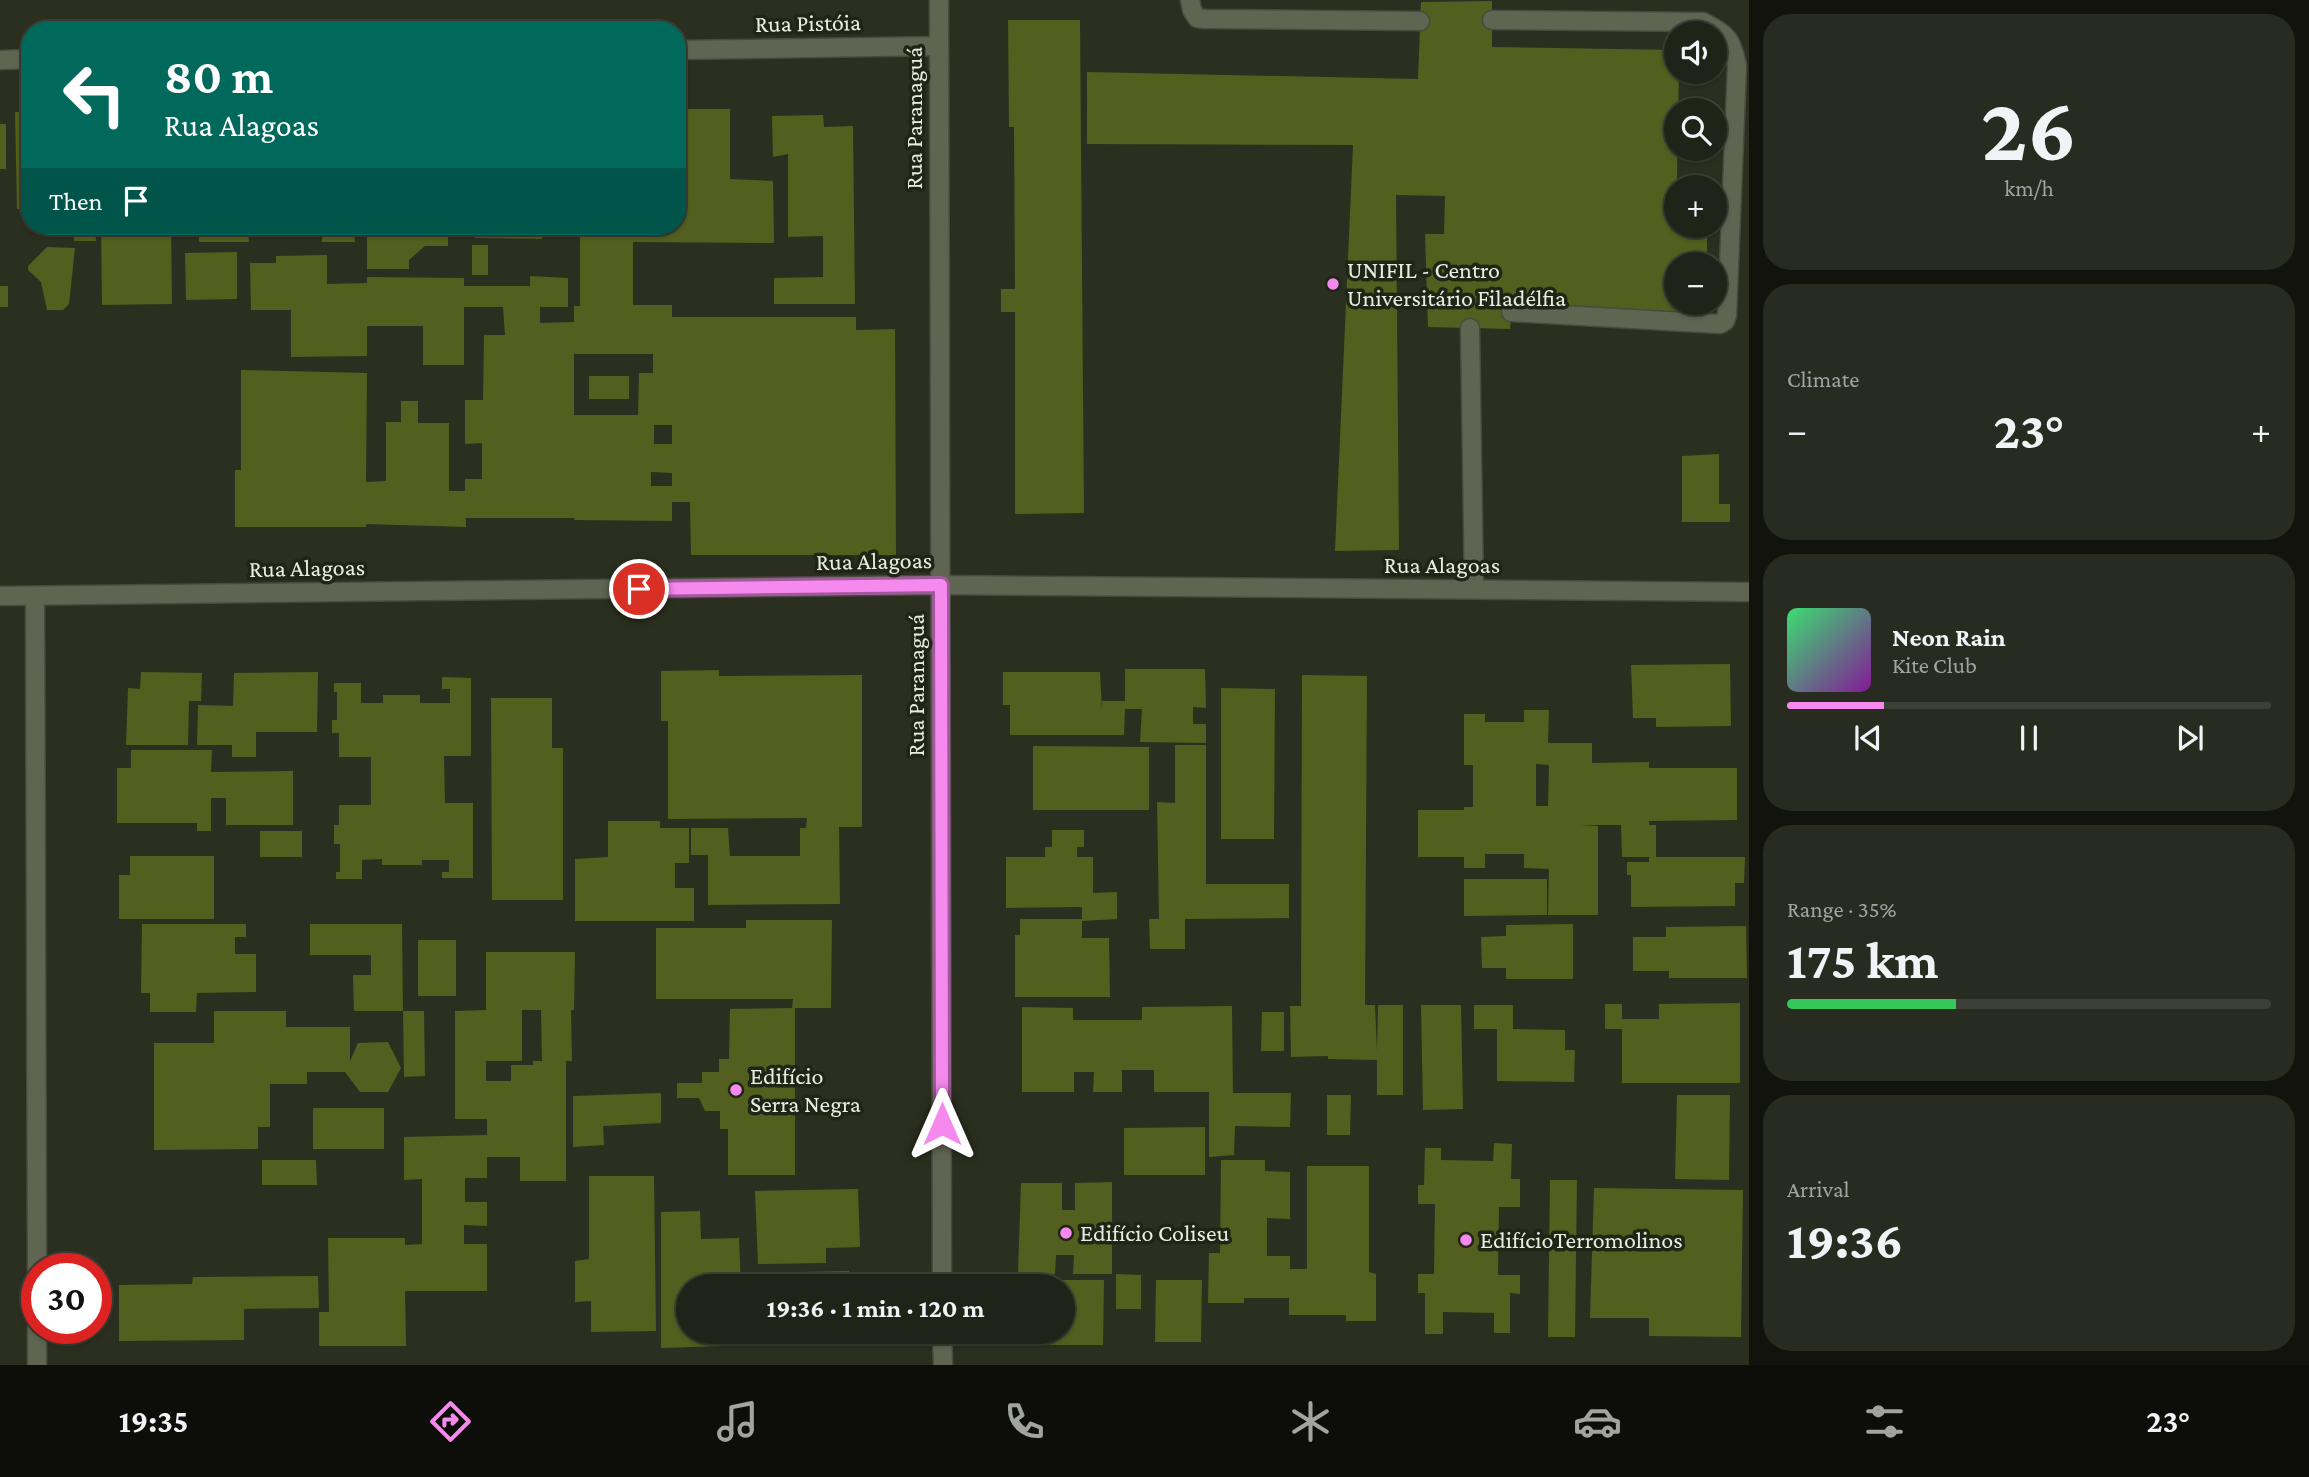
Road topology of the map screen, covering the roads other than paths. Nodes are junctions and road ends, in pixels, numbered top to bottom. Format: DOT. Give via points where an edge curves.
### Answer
graph roads {
  1 [pos="939,0"];
  2 [pos="1190,0"];
  3 [pos="1492,20"];
  4 [pos="1420,21"];
  5 [pos="939,46"];
  6 [pos="686,50"];
  7 [pos="21,59"];
  8 [pos="0,60"];
  9 [pos="1511,312"];
  10 [pos="1470,328"];
  11 [pos="941,585"];
  12 [pos="1474,590"];
  13 [pos="1749,592"];
  14 [pos="0,596"];
  15 [pos="35,596"];
  16 [pos="37,1253"];
  17 [pos="942,1274"];
  18 [pos="37,1344"];
  19 [pos="943,1344"];
  20 [pos="37,1365"];
  21 [pos="943,1365"];
  1 -- 5 [label="street, Rua Paranaguá"];
  2 -- 4 [label="street" via="1197,18 1205,19"];
  3 -- 9 [label="street" via="1703,22 1733,45 1737,66 1725,321 1665,322"];
  5 -- 6 [label="street, Rua Pistóia"];
  5 -- 11 [label="street, Rua Paranaguá"];
  7 -- 8 [label="street"];
  10 -- 12 [label="street"];
  11 -- 12 [label="street, Rua Alagoas"];
  11 -- 15 [label="street, Rua Alagoas"];
  11 -- 17 [label="street, Rua Paranaguá"];
  12 -- 13 [label="street, Rua Alagoas"];
  14 -- 15 [label="street, Rua Alagoas"];
  15 -- 16 [label="street"];
  18 -- 20 [label="street"];
  19 -- 21 [label="street"];
}
